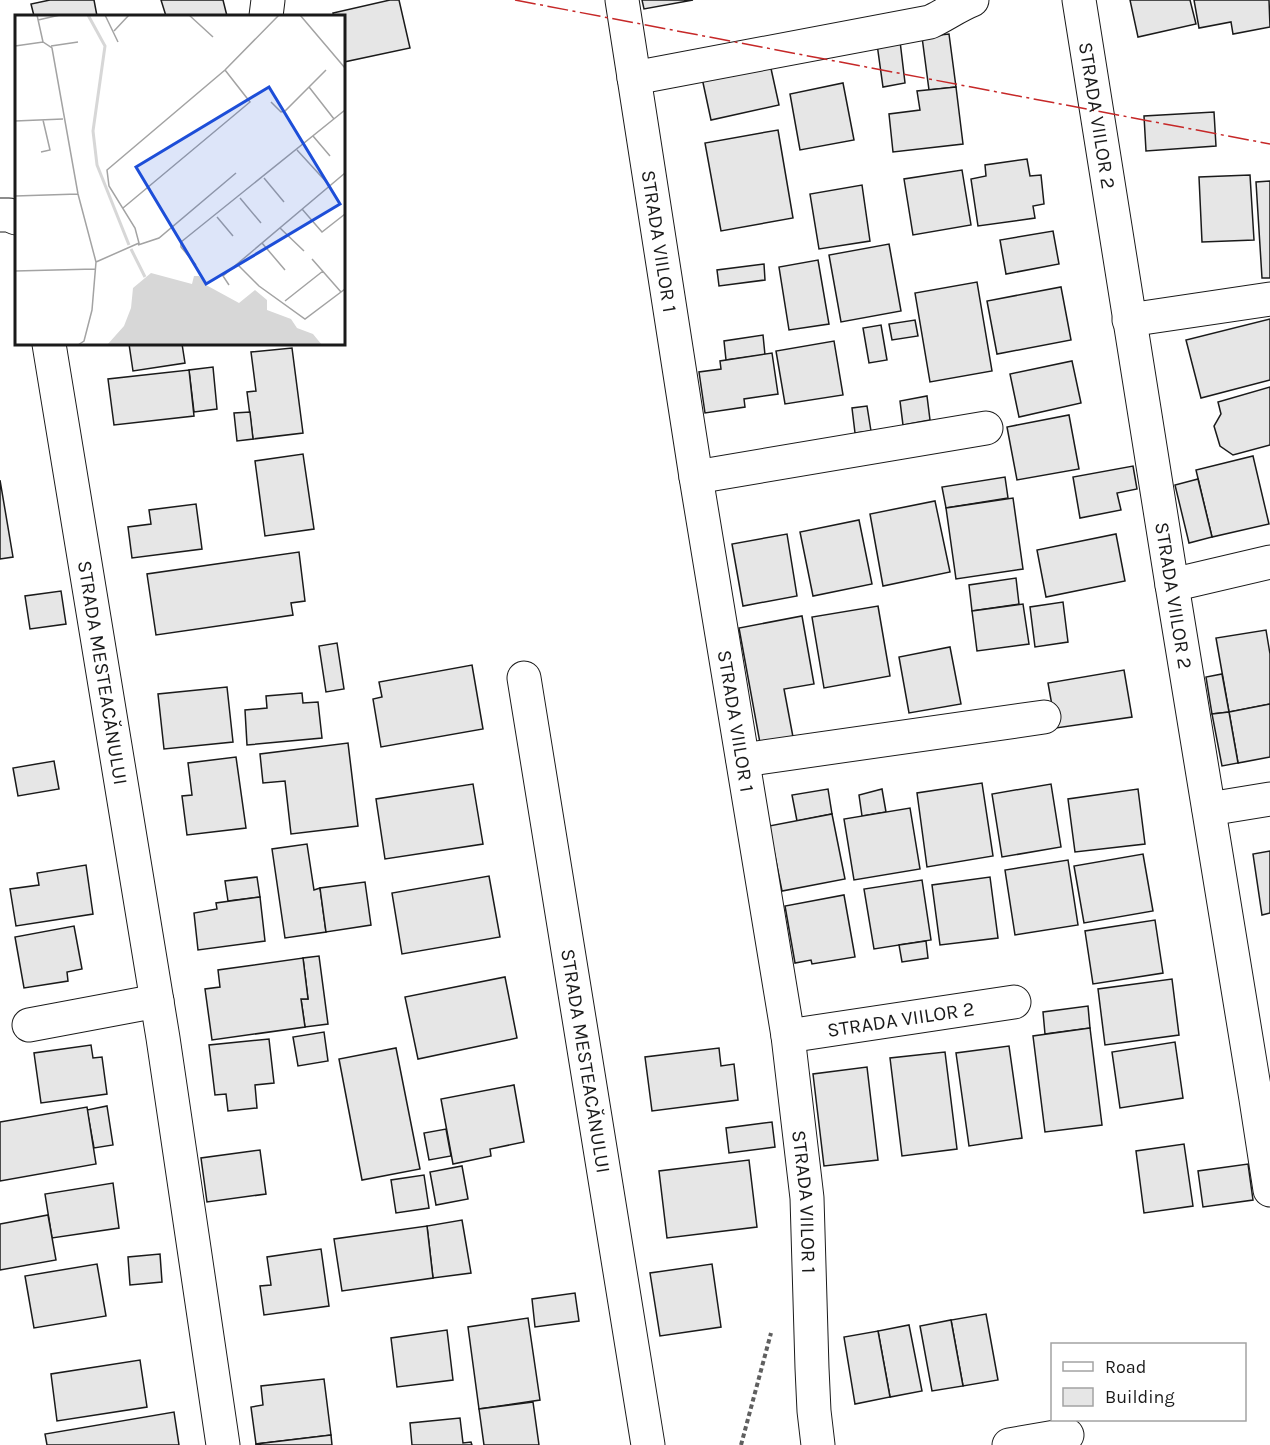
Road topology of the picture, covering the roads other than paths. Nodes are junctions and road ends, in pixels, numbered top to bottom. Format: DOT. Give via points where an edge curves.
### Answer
graph roads {
  1 [pos="268,0"];
  2 [pos="622,0"];
  3 [pos="972,0"];
  4 [pos="1079,0"];
  5 [pos="266,15"];
  6 [pos="634,78"];
  7 [pos="0,215"];
  8 [pos="15,218"];
  9 [pos="1270,298"];
  10 [pos="1129,320"];
  11 [pos="49,345"];
  12 [pos="986,428"];
  13 [pos="696,477"];
  14 [pos="1270,562"];
  15 [pos="1172,585"];
  16 [pos="525,678"];
  17 [pos="1044,717"];
  18 [pos="743,760"];
  19 [pos="1270,799"];
  20 [pos="1209,809"];
  21 [pos="157,1001"];
  22 [pos="1014,1002"];
  23 [pos="29,1025"];
  24 [pos="788,1036"];
  25 [pos="1263,1097"];
  26 [pos="1270,1190"];
  27 [pos="1067,1435"];
  28 [pos="224,1445"];
  29 [pos="648,1445"];
  30 [pos="818,1445"];
  31 [pos="1009,1445"];
  1 -- 5 [label="street"];
  2 -- 6 [label="street, STRADA VIILOR 1"];
  3 -- 6 [label="street" via="930,22"];
  4 -- 10 [label="street, STRADA VIILOR 2"];
  6 -- 13 [label="street, STRADA VIILOR 1"];
  7 -- 8 [label="street"];
  9 -- 10 [label="street"];
  10 -- 15 [label="street, STRADA VIILOR 2"];
  11 -- 21 [label="street, STRADA MESTEACĂNULUI"];
  12 -- 13 [label="street"];
  13 -- 18 [label="street, STRADA VIILOR 1"];
  14 -- 15 [label="street"];
  15 -- 20 [label="street, STRADA VIILOR 2"];
  16 -- 29 [label="street, STRADA MESTEACĂNULUI"];
  17 -- 18 [label="street"];
  18 -- 24 [label="street, STRADA VIILOR 1"];
  19 -- 20 [label="street"];
  20 -- 25 [label="street, STRADA VIILOR 2"];
  21 -- 23 [label="street"];
  21 -- 28 [label="street, STRADA MESTEACĂNULUI"];
  22 -- 24 [label="street, STRADA VIILOR 2"];
  24 -- 30 [label="street, STRADA VIILOR 1" via="807,1198"];
  25 -- 26 [label="street, STRADA VIILOR 2"];
  27 -- 31 [label="street"];
}
